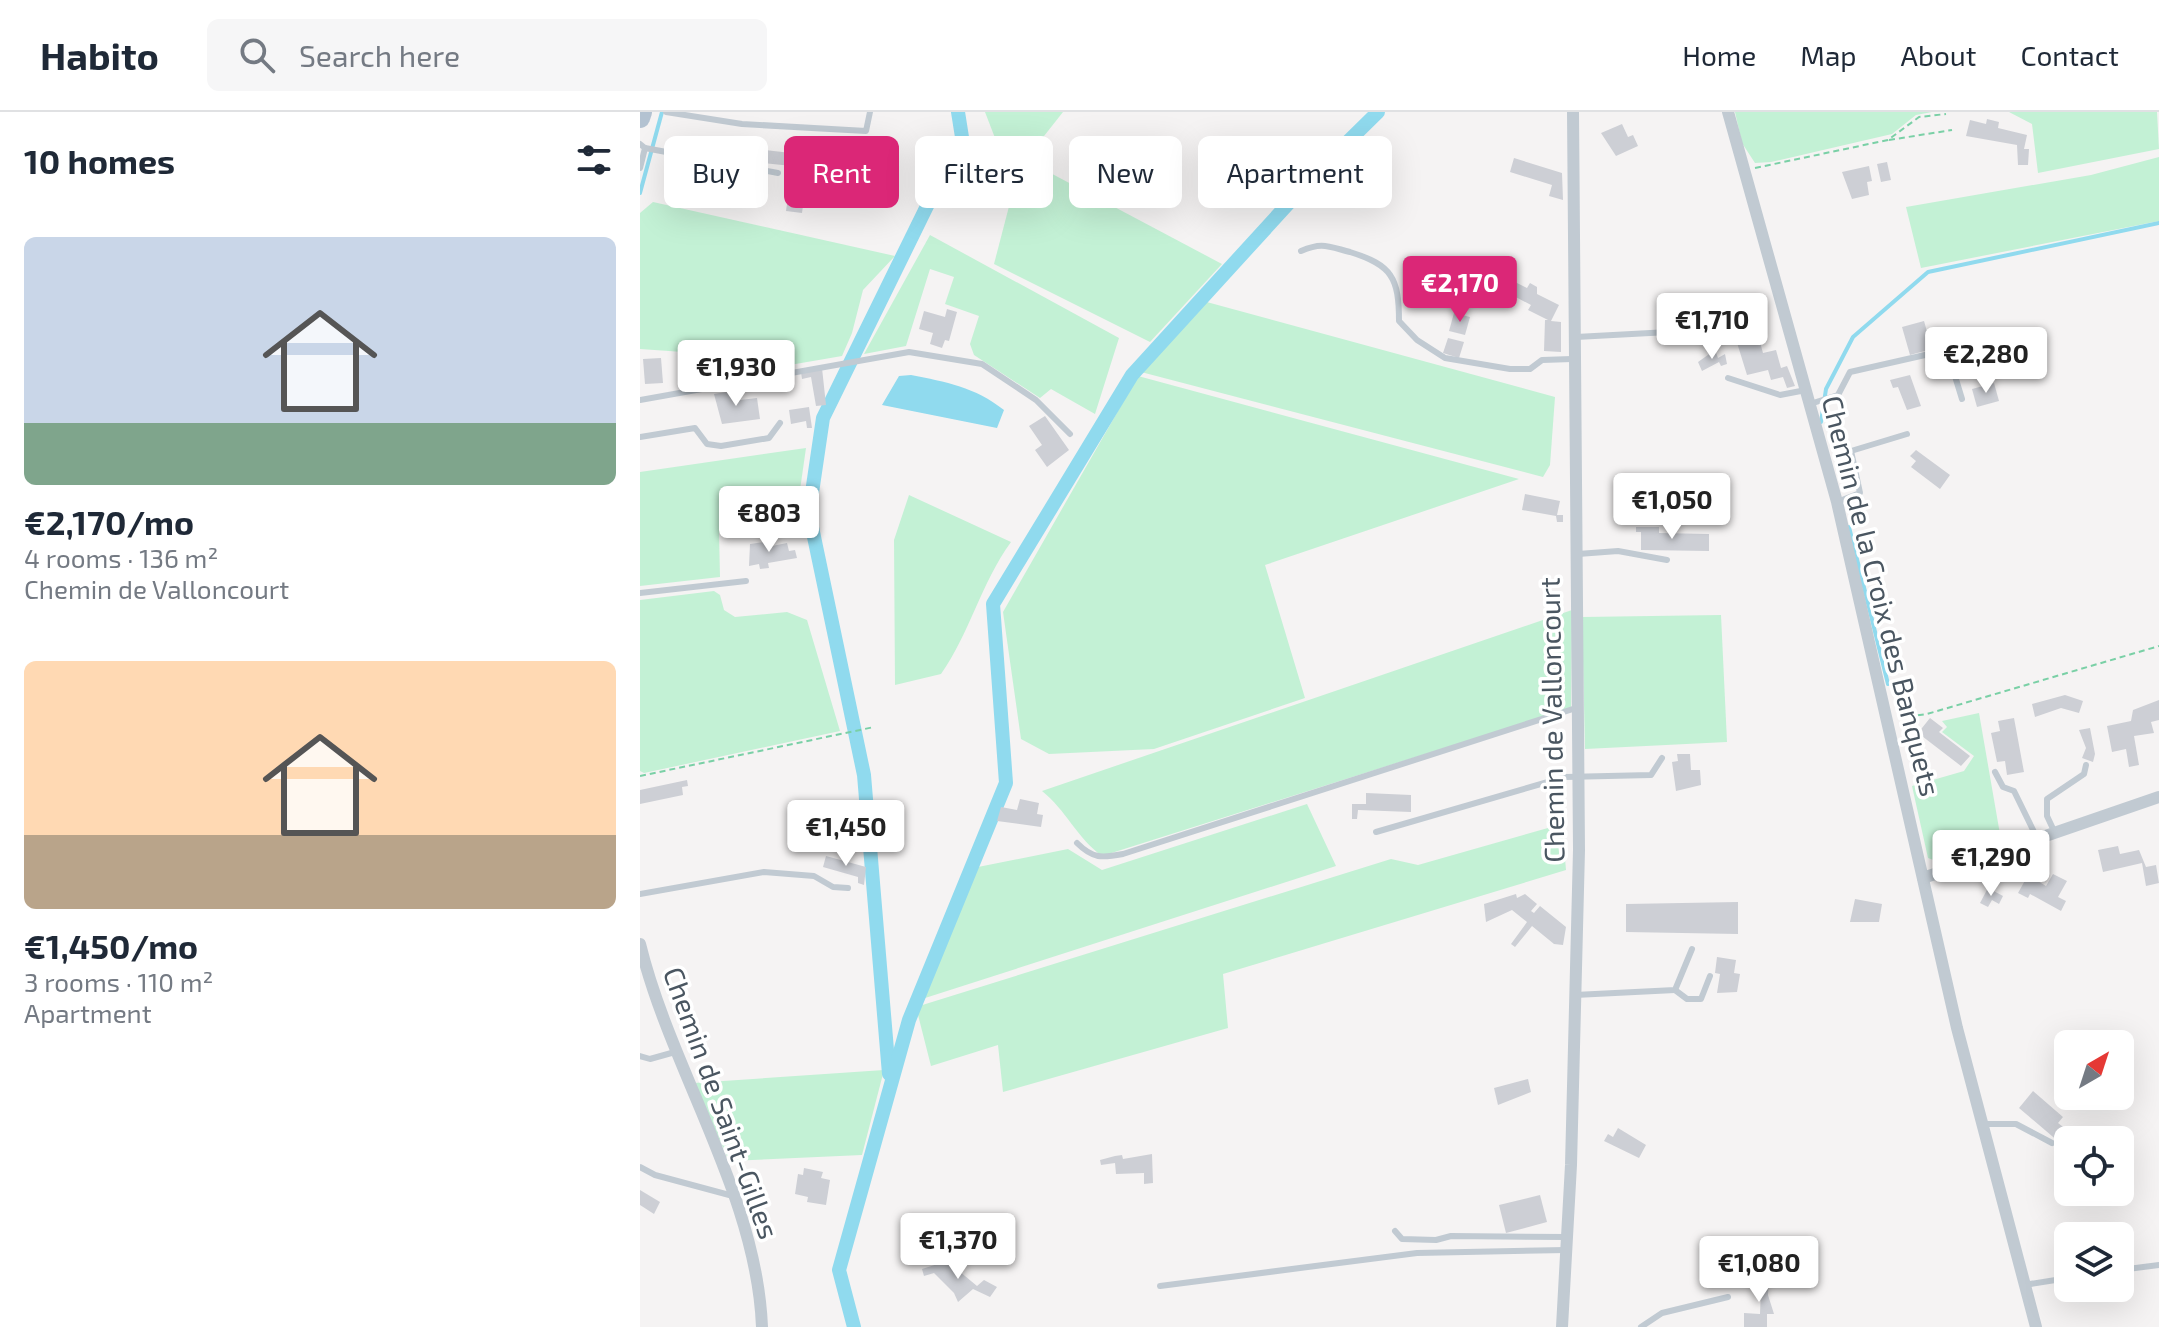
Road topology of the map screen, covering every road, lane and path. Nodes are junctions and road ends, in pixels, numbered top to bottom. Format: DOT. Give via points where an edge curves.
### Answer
graph roads {
  1 [pos="642,112"];
  2 [pos="666,112"];
  3 [pos="870,112"];
  4 [pos="1573,112"];
  5 [pos="1728,112"];
  6 [pos="689,113"];
  7 [pos="1946,114"];
  8 [pos="715,116"];
  9 [pos="640,118"];
  10 [pos="1952,130"];
  11 [pos="1888,140"];
  12 [pos="643,146"];
  13 [pos="640,168"];
  14 [pos="1743,171"];
  15 [pos="778,173"];
  16 [pos="1301,251"];
  17 [pos="1706,330"];
  18 [pos="1572,337"];
  19 [pos="1572,359"];
  20 [pos="1728,378"];
  21 [pos="1808,397"];
  22 [pos="1962,399"];
  23 [pos="640,400"];
  24 [pos="780,423"];
  25 [pos="1070,434"];
  26 [pos="1907,434"];
  27 [pos="640,437"];
  28 [pos="1837,502"];
  29 [pos="1574,554"];
  30 [pos="1667,560"];
  31 [pos="746,581"];
  32 [pos="640,593"];
  33 [pos="2159,646"];
  34 [pos="1576,708"];
  35 [pos="1887,719"];
  36 [pos="874,727"];
  37 [pos="1662,758"];
  38 [pos="2086,765"];
  39 [pos="1995,772"];
  40 [pos="640,776"];
  41 [pos="1577,777"];
  42 [pos="2159,797"];
  43 [pos="1376,832"];
  44 [pos="2055,833"];
  45 [pos="2038,839"];
  46 [pos="1077,843"];
  47 [pos="1923,878"];
  48 [pos="848,888"];
  49 [pos="640,894"];
  50 [pos="640,944"];
  51 [pos="1692,949"];
  52 [pos="1710,976"];
  53 [pos="1675,990"];
  54 [pos="1575,995"];
  55 [pos="675,1052"];
  56 [pos="640,1056"];
  57 [pos="1982,1124"];
  58 [pos="2052,1143"];
  59 [pos="640,1167"];
  60 [pos="733,1196"];
  61 [pos="1395,1231"];
  62 [pos="1566,1244"];
  63 [pos="2159,1265"];
  64 [pos="2134,1268"];
  65 [pos="2054,1280"];
  66 [pos="2024,1285"];
  67 [pos="1160,1286"];
  68 [pos="1728,1297"];
  69 [pos="762,1327"];
  70 [pos="1562,1327"];
  71 [pos="1641,1327"];
  72 [pos="2036,1327"];
  1 -- 9 [label="main road"];
  2 -- 6 [label="lane"];
  3 -- 8 [label="lane" via="866,131"];
  4 -- 18 [label="street, Chemin de Valloncourt"];
  5 -- 14 [label="street, Chemin de la Croix des Banquets"];
  6 -- 8 [label="lane"];
  7 -- 11 [label="path" via="1919,117"];
  10 -- 11 [label="path"];
  11 -- 14 [label="path"];
  12 -- 13 [label="lane"];
  12 -- 15 [label="lane"];
  14 -- 21 [label="street, Chemin de la Croix des Banquets"];
  16 -- 19 [label="lane" via="1318,244 1375,260 1387,269 1399,293 1399,321 1445,358 1510,369"];
  17 -- 18 [label="lane"];
  18 -- 19 [label="street, Chemin de Valloncourt"];
  19 -- 29 [label="street, Chemin de Valloncourt"];
  20 -- 21 [label="lane" via="1780,395"];
  21 -- 22 [label="lane" via="1838,395 1850,372 1947,350"];
  21 -- 28 [label="street, Chemin de la Croix des Banquets"];
  23 -- 25 [label="lane" via="909,352 982,364 1036,400"];
  24 -- 27 [label="lane" via="769,438 721,446 707,444 695,428"];
  26 -- 28 [label="lane" via="1851,451 1860,493"];
  28 -- 35 [label="street, Chemin de la Croix des Banquets"];
  29 -- 30 [label="lane" via="1618,551"];
  29 -- 34 [label="street, Chemin de Valloncourt"];
  31 -- 32 [label="lane"];
  33 -- 35 [label="path" via="1927,714"];
  34 -- 41 [label="street, Chemin de Valloncourt"];
  34 -- 46 [label="lane" via="1123,854 1089,855"];
  35 -- 47 [label="street, Chemin de la Croix des Banquets"];
  36 -- 40 [label="path"];
  37 -- 41 [label="lane" via="1651,775"];
  38 -- 44 [label="lane" via="2084,774 2047,799"];
  39 -- 45 [label="lane" via="2003,787 2014,791"];
  41 -- 43 [label="lane"];
  41 -- 54 [label="street, Chemin de Valloncourt"];
  42 -- 44 [label="street"];
  44 -- 45 [label="street"];
  45 -- 47 [label="street"];
  47 -- 57 [label="street, Chemin de la Croix des Banquets"];
  48 -- 49 [label="lane" via="833,887 814,876 764,872"];
  50 -- 55 [label="street, Chemin de Saint-Gilles"];
  51 -- 53 [label="lane"];
  52 -- 53 [label="lane" via="1701,999 1687,999"];
  53 -- 54 [label="lane"];
  54 -- 62 [label="street, Chemin de Valloncourt"];
  55 -- 56 [label="lane" via="650,1059"];
  55 -- 60 [label="street, Chemin de Saint-Gilles"];
  57 -- 58 [label="lane" via="2016,1124"];
  57 -- 66 [label="street, Chemin de la Croix des Banquets"];
  59 -- 60 [label="lane"];
  60 -- 69 [label="street, Chemin de Saint-Gilles" via="752,1257"];
  61 -- 62 [label="lane" via="1402,1239 1451,1236"];
  62 -- 67 [label="lane" via="1417,1253"];
  62 -- 70 [label="street, Chemin de Valloncourt"];
  63 -- 64 [label="lane"];
  65 -- 66 [label="lane"];
  66 -- 72 [label="street, Chemin de la Croix des Banquets"];
  68 -- 71 [label="lane" via="1662,1313"];
}
